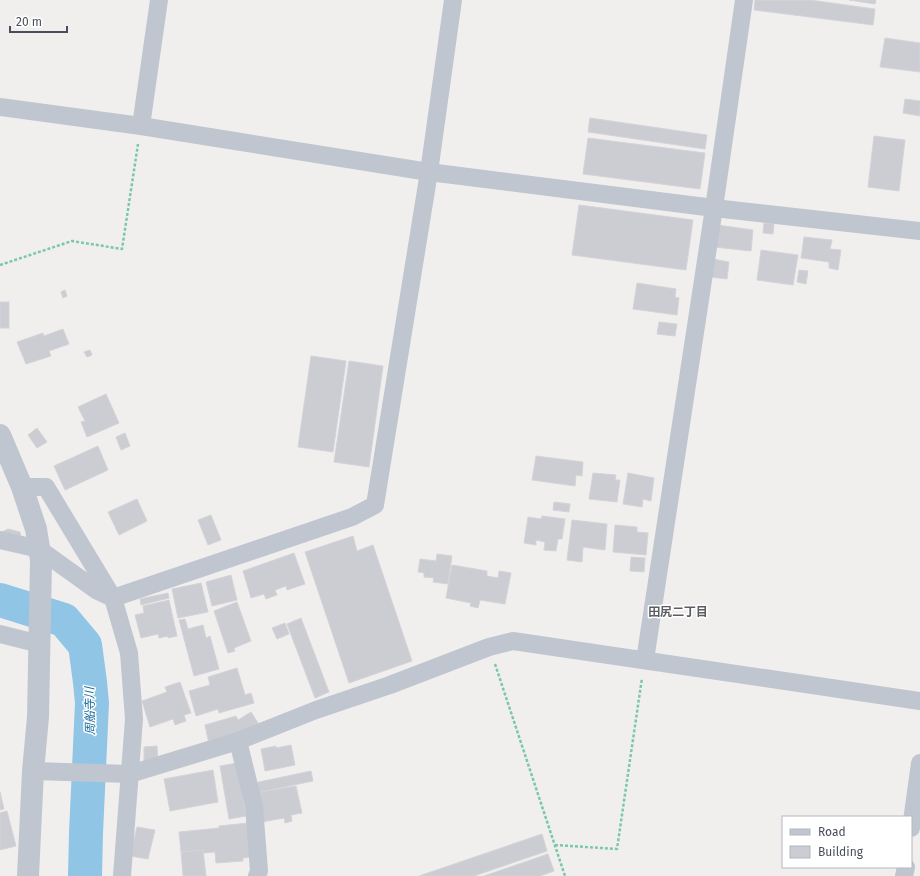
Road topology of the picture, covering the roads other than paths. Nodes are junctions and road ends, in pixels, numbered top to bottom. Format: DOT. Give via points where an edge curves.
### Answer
graph roads {
  1 [pos="159,0"];
  2 [pos="453,0"];
  3 [pos="744,0"];
  4 [pos="0,107"];
  5 [pos="141,126"];
  6 [pos="429,172"];
  7 [pos="714,208"];
  8 [pos="920,231"];
  9 [pos="0,435"];
  10 [pos="22,487"];
  11 [pos="0,540"];
  12 [pos="40,555"];
  13 [pos="113,598"];
  14 [pos="0,634"];
  15 [pos="40,639"];
  16 [pos="645,660"];
  17 [pos="920,701"];
  18 [pos="238,741"];
  19 [pos="920,763"];
  20 [pos="33,771"];
  21 [pos="130,774"];
  22 [pos="912,821"];
  23 [pos="28,876"];
  24 [pos="122,876"];
  25 [pos="257,876"];
  1 -- 5 [label="street"];
  2 -- 6 [label="street"];
  3 -- 7 [label="street"];
  4 -- 5 [label="street"];
  5 -- 6 [label="street"];
  6 -- 7 [label="street"];
  6 -- 13 [label="street" via="376,505 352,517"];
  7 -- 8 [label="street"];
  7 -- 16 [label="street"];
  9 -- 10 [label="street"];
  10 -- 12 [label="street" via="36,529"];
  10 -- 13 [label="street" via="46,487"];
  11 -- 12 [label="street"];
  12 -- 13 [label="street"];
  12 -- 15 [label="street"];
  13 -- 21 [label="street" via="129,653 134,719"];
  14 -- 15 [label="street"];
  15 -- 20 [label="street" via="38,717"];
  16 -- 17 [label="street"];
  16 -- 18 [label="street" via="513,641 489,646"];
  18 -- 21 [label="street"];
  18 -- 25 [label="street" via="254,806 259,871"];
  19 -- 22 [label="street"];
  20 -- 21 [label="street"];
  20 -- 23 [label="street"];
  21 -- 24 [label="street"];
}
